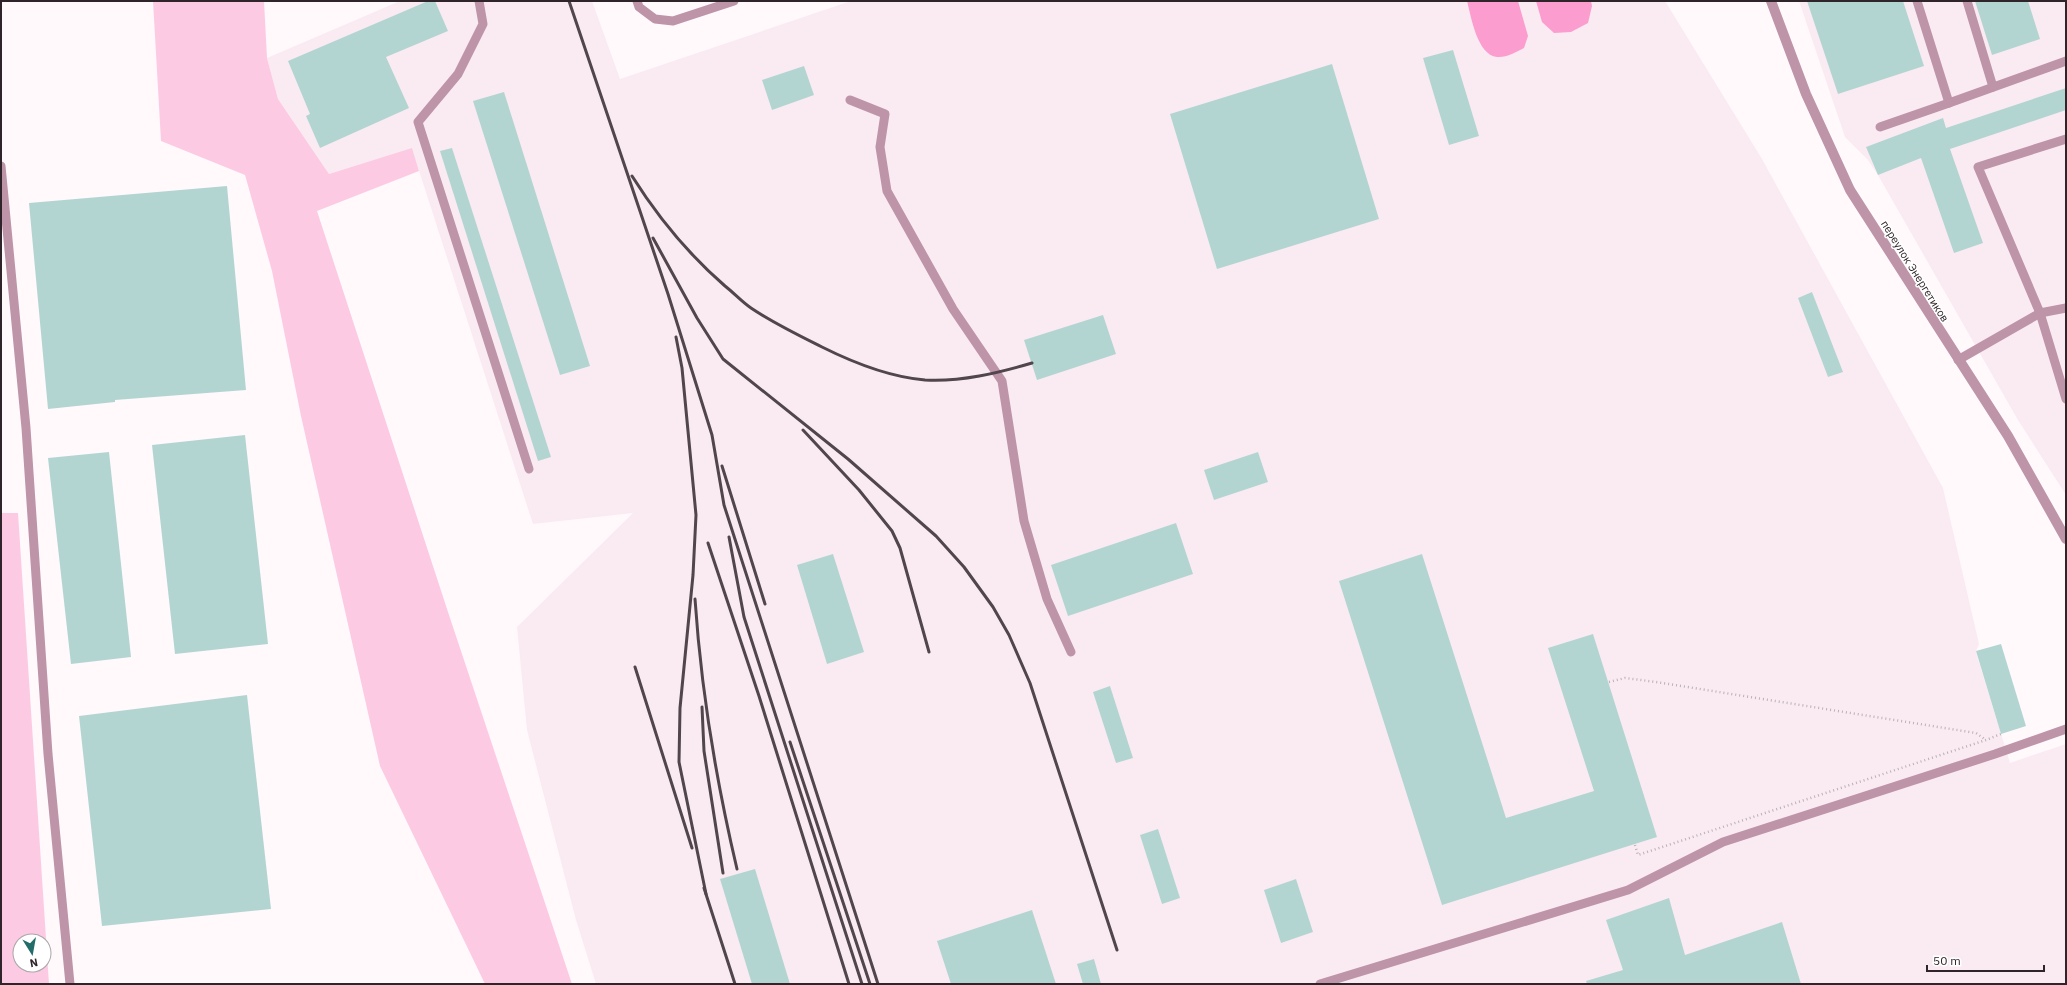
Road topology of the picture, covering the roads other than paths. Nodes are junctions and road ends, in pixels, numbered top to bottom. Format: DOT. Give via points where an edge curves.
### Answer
graph roads {
  1 [pos="479,1"];
  2 [pos="637,1"];
  3 [pos="734,1"];
  4 [pos="1771,1"];
  5 [pos="1917,1"];
  6 [pos="1967,1"];
  7 [pos="2066,61"];
  8 [pos="1993,87"];
  9 [pos="850,100"];
  10 [pos="1949,103"];
  11 [pos="1880,127"];
  12 [pos="2066,139"];
  13 [pos="1,166"];
  14 [pos="2066,308"];
  15 [pos="2040,313"];
  16 [pos="1958,360"];
  17 [pos="2066,398"];
  18 [pos="529,468"];
  19 [pos="2066,540"];
  20 [pos="1071,652"];
  21 [pos="2066,729"];
  22 [pos="70,984"];
  23 [pos="1320,984"];
  1 -- 18 [label="lane" via="483,24 458,74 418,122"];
  2 -- 3 [label="lane" via="639,7 655,18 673,21"];
  4 -- 16 [label="street, переулок Энергетиков" via="1806,94 1850,190"];
  5 -- 10 [label="lane"];
  6 -- 8 [label="lane"];
  7 -- 8 [label="lane"];
  8 -- 10 [label="lane"];
  9 -- 20 [label="lane" via="885,114 880,147 887,191 952,309 1002,381 1024,521 1047,598"];
  10 -- 11 [label="lane"];
  12 -- 15 [label="lane" via="1978,167"];
  13 -- 22 [label="lane" via="26,428 48,754"];
  14 -- 15 [label="lane"];
  15 -- 16 [label="lane"];
  15 -- 17 [label="lane"];
  16 -- 19 [label="street, переулок Энергетиков" via="2008,436"];
  21 -- 23 [label="lane" via="1723,842 1628,890"];
}
